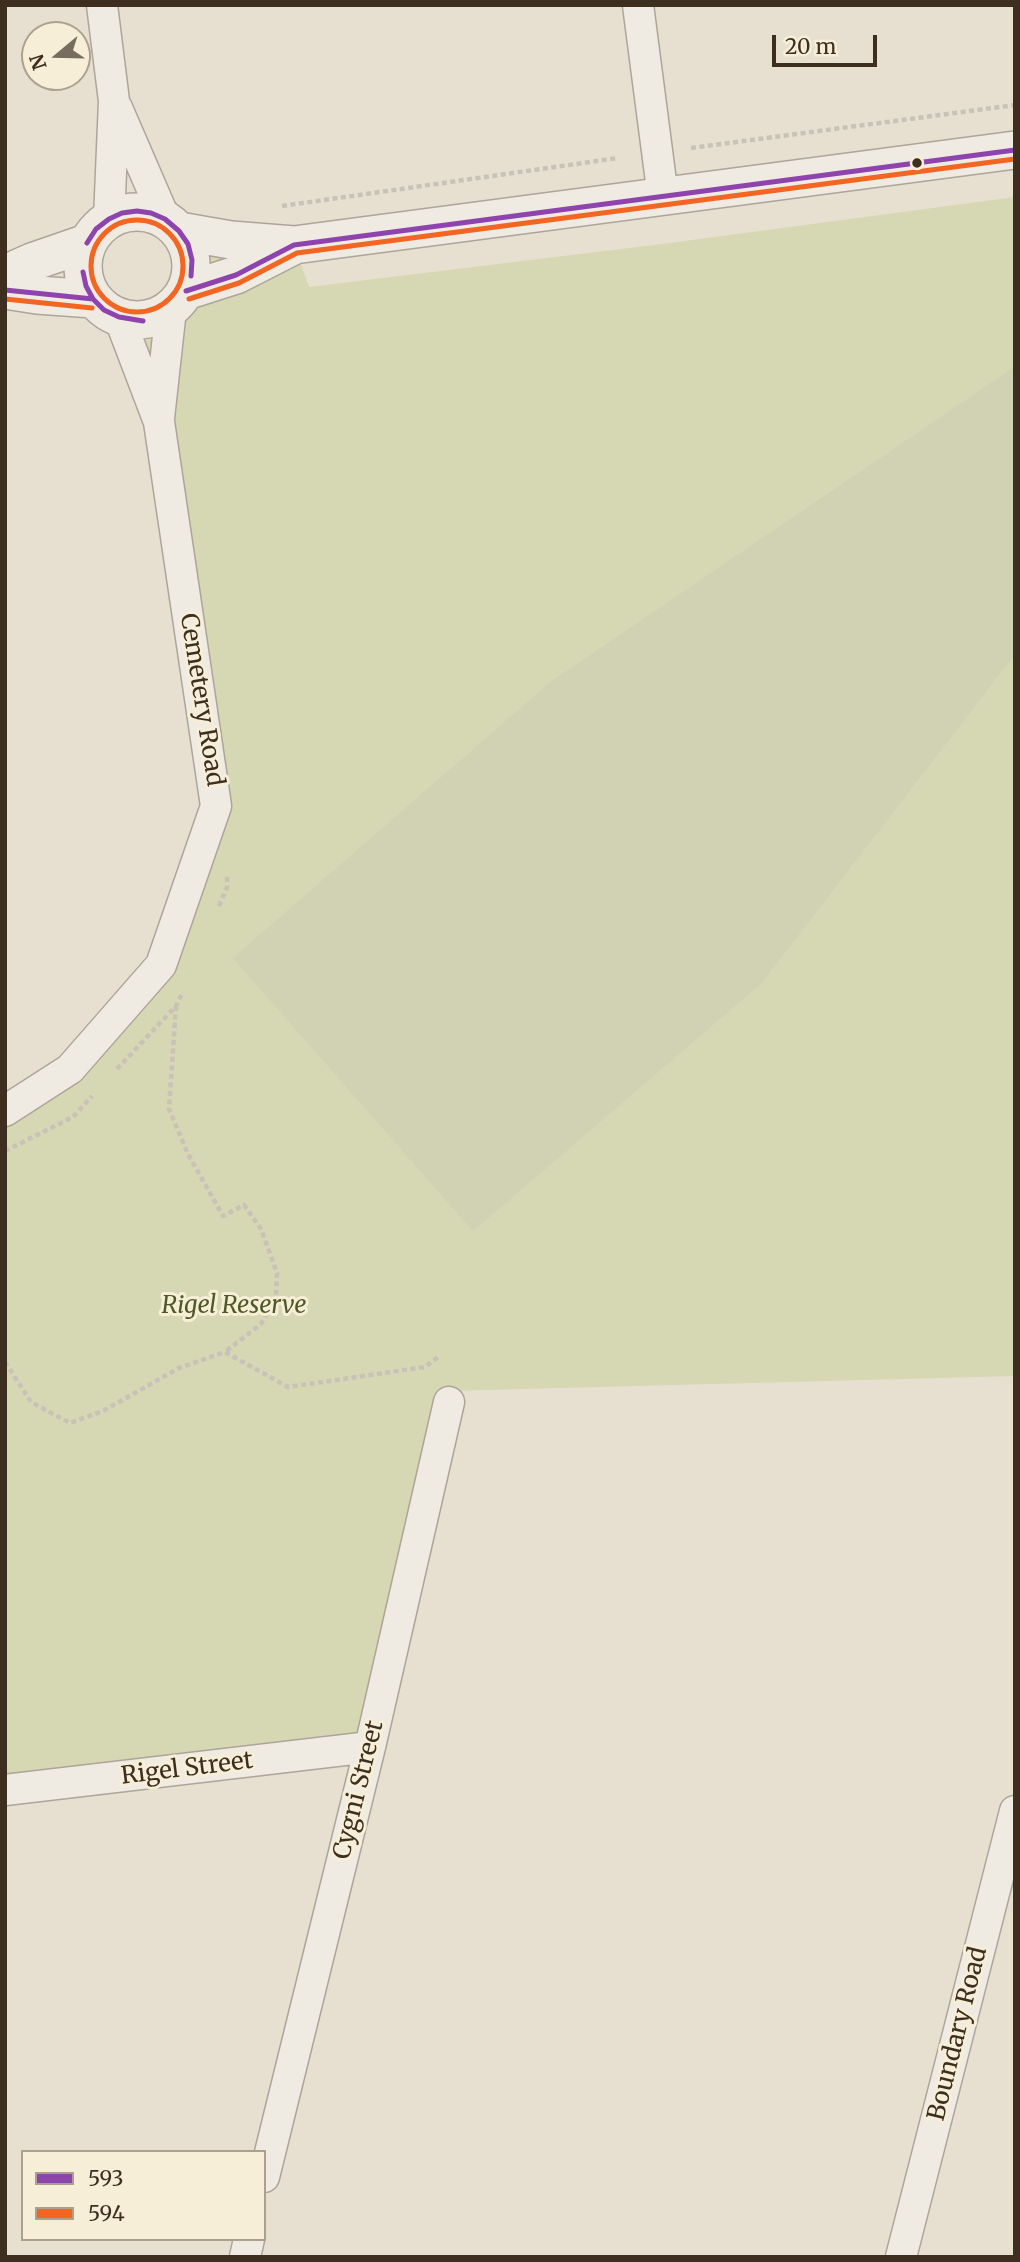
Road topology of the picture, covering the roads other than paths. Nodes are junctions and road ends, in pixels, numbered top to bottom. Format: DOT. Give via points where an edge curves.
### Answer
graph roads {
  1 [pos="102,5"];
  2 [pos="638,5"];
  3 [pos="114,101"];
  4 [pos="1015,150"];
  5 [pos="663,197"];
  6 [pos="172,225"];
  7 [pos="98,231"];
  8 [pos="294,245"];
  9 [pos="5,274"];
  10 [pos="5,290"];
  11 [pos="178,300"];
  12 [pos="106,308"];
  13 [pos="159,422"];
  14 [pos="5,1111"];
  15 [pos="449,1402"];
  16 [pos="370,1747"];
  17 [pos="5,1790"];
  18 [pos="1015,1811"];
  19 [pos="266,2169"];
  20 [pos="901,2257"];
  1 -- 3 [label="street"];
  2 -- 5 [label="street"];
  3 -- 6 [label="street"];
  3 -- 7 [label="street"];
  4 -- 5 [label="street"];
  5 -- 8 [label="street"];
  6 -- 7 [label="street" via="137,211 122,213"];
  6 -- 8 [label="street" via="231,240"];
  6 -- 11 [label="street" via="188,244 192,260 191,276"];
  7 -- 9 [label="street"];
  7 -- 12 [label="street" via="83,272"];
  8 -- 11 [label="street"];
  10 -- 12 [label="street"];
  11 -- 12 [label="street" via="143,321"];
  11 -- 13 [label="street, Cemetery Road"];
  12 -- 13 [label="street, Cemetery Road"];
  13 -- 14 [label="street, Cemetery Road" via="216,806 161,965 70,1069"];
  15 -- 16 [label="street, Cygni Street"];
  16 -- 17 [label="street, Rigel Street"];
  16 -- 19 [label="street, Cygni Street"];
  18 -- 20 [label="street, Boundary Road"];
}
